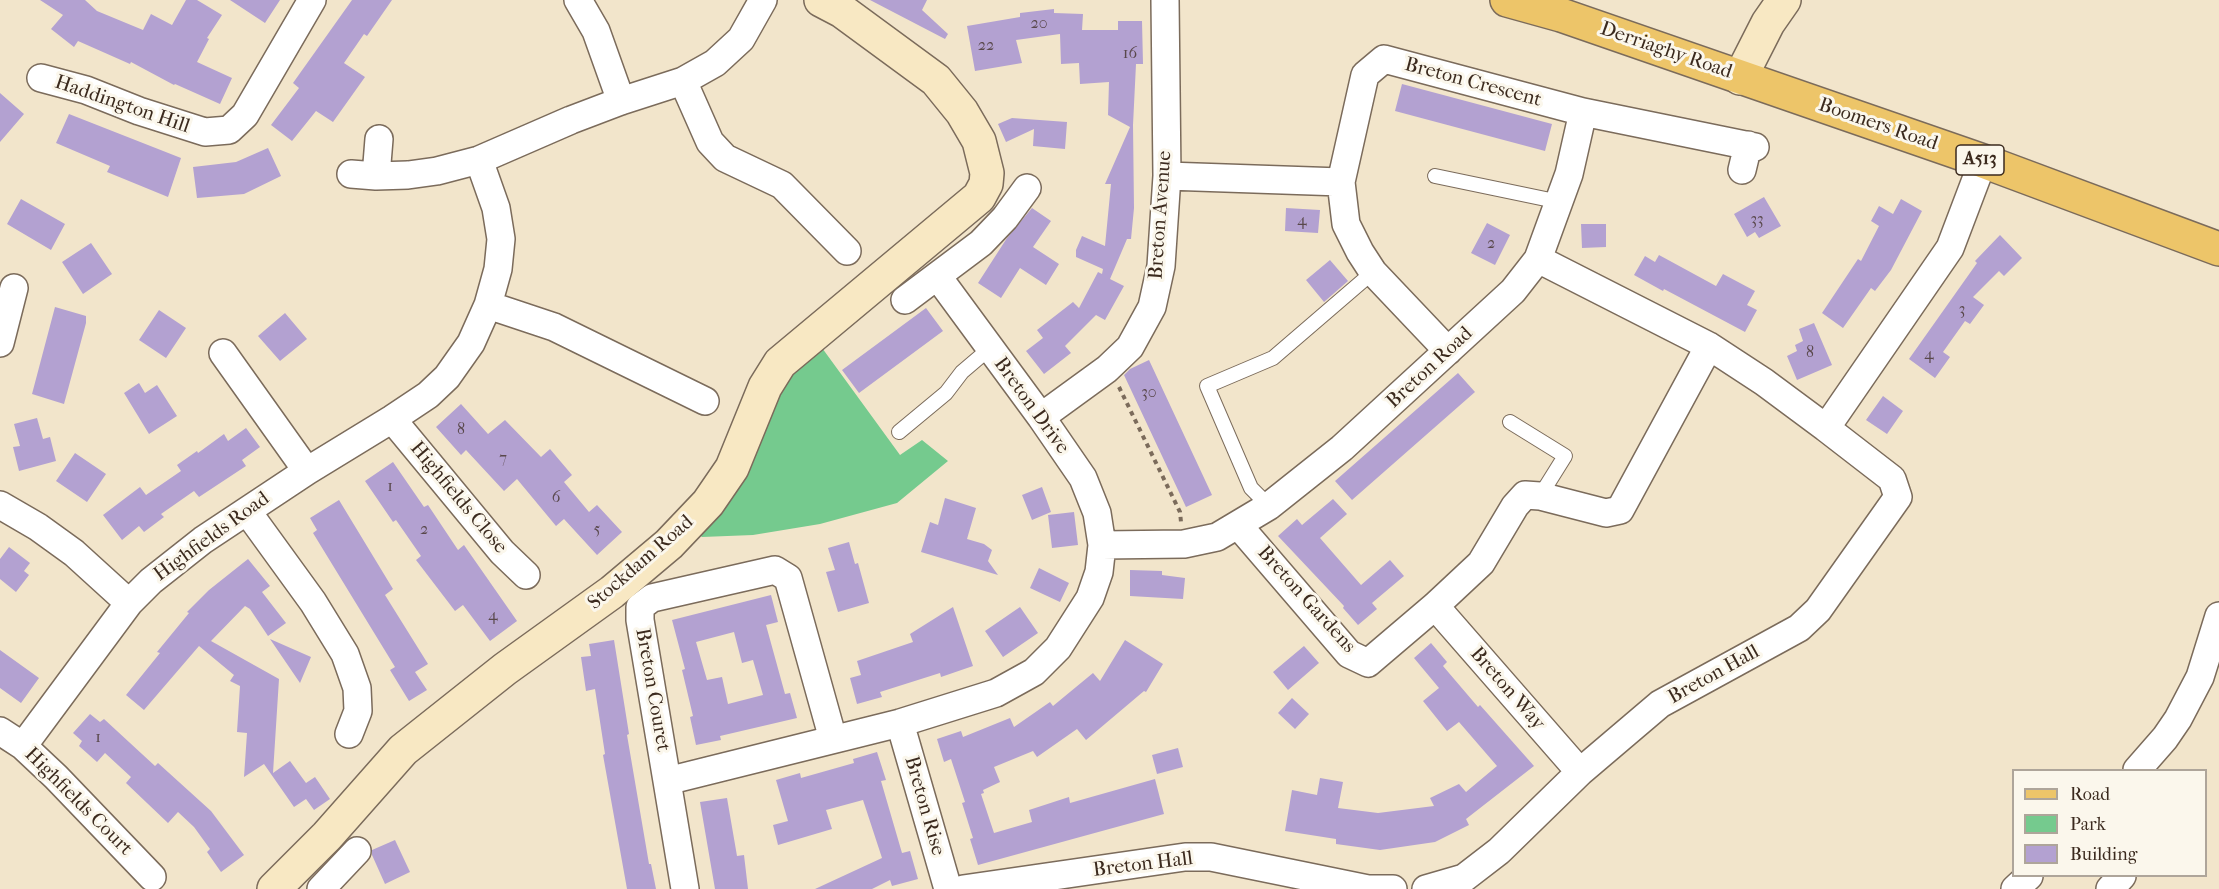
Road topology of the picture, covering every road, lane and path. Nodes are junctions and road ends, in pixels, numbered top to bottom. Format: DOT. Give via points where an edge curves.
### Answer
graph roads {
  1 [pos="312,0"];
  2 [pos="578,0"];
  3 [pos="763,0"];
  4 [pos="821,0"];
  5 [pos="1165,0"];
  6 [pos="1507,0"];
  7 [pos="1784,0"];
  8 [pos="41,78"];
  9 [pos="1740,78"];
  10 [pos="682,81"];
  11 [pos="621,101"];
  12 [pos="1583,112"];
  13 [pos="380,139"];
  14 [pos="1748,154"];
  15 [pos="479,160"];
  16 [pos="1983,161"];
  17 [pos="1167,176"];
  18 [pos="1435,176"];
  19 [pos="1341,182"];
  20 [pos="1027,188"];
  21 [pos="1560,202"];
  22 [pos="2219,249"];
  23 [pos="847,251"];
  24 [pos="1538,259"];
  25 [pos="1373,272"];
  26 [pos="938,277"];
  27 [pos="14,288"];
  28 [pos="906,300"];
  29 [pos="488,305"];
  30 [pos="0,343"];
  31 [pos="1709,346"];
  32 [pos="989,349"];
  33 [pos="1448,351"];
  34 [pos="224,353"];
  35 [pos="1107,369"];
  36 [pos="705,401"];
  37 [pos="1041,417"];
  38 [pos="392,419"];
  39 [pos="1510,422"];
  40 [pos="1826,428"];
  41 [pos="899,432"];
  42 [pos="307,471"];
  43 [pos="1540,496"];
  44 [pos="0,505"];
  45 [pos="1269,506"];
  46 [pos="247,511"];
  47 [pos="1239,526"];
  48 [pos="1184,544"];
  49 [pos="1102,546"];
  50 [pos="526,575"];
  51 [pos="129,603"];
  52 [pos="1435,606"];
  53 [pos="2219,616"];
  54 [pos="900,723"];
  55 [pos="0,731"];
  56 [pos="349,734"];
  57 [pos="833,739"];
  58 [pos="23,746"];
  59 [pos="2139,769"];
  60 [pos="1580,772"];
  61 [pos="667,781"];
  62 [pos="353,867"];
  63 [pos="152,877"];
  64 [pos="2028,877"];
  65 [pos="2121,877"];
  66 [pos="274,889"];
  67 [pos="321,889"];
  68 [pos="685,889"];
  69 [pos="948,889"];
  70 [pos="963,889"];
  71 [pos="1393,889"];
  72 [pos="1426,889"];
  73 [pos="2015,889"];
  74 [pos="2110,889"];
  1 -- 8 [label="street, Haddington Hill" via="245,115 229,130 205,132"];
  2 -- 11 [label="street" via="596,30"];
  3 -- 10 [label="street" via="741,39 715,63"];
  4 -- 66 [label="street, Stockdam Road" via="936,80 962,112 979,141 987,172 979,196 780,363 765,387 732,468 708,503 669,544 612,592 505,669 403,750"];
  5 -- 17 [label="street, Breton Avenue"];
  6 -- 9 [label="main road, Derriaghy Road / A513"];
  7 -- 9 [label="street, Derriaghy Road" via="1768,22"];
  9 -- 16 [label="main road, Boomers Road / A513"];
  10 -- 11 [label="street"];
  10 -- 23 [label="street" via="717,150 725,158 782,185"];
  11 -- 15 [label="street"];
  12 -- 14 [label="street, Breton Crescent"];
  12 -- 19 [label="street, Breton Crescent" via="1384,58 1365,75"];
  12 -- 21 [label="street, Breton Road"];
  13 -- 15 [label="street" via="364,175 408,175"];
  15 -- 29 [label="street, Highfields Road" via="496,208 501,239"];
  16 -- 22 [label="main road, Boomers Road / A513"];
  16 -- 40 [label="street" via="1950,248"];
  17 -- 19 [label="street"];
  17 -- 35 [label="street, Breton Avenue" via="1161,266 1152,307 1130,347"];
  18 -- 21 [label="lane"];
  19 -- 25 [label="street, Breton Crescent" via="1347,224"];
  20 -- 26 [label="street" via="981,243"];
  21 -- 24 [label="street, Breton Road"];
  24 -- 31 [label="street, Breton Hall"];
  24 -- 33 [label="street, Breton Road" via="1513,291"];
  25 -- 33 [label="street, Breton Crescent"];
  25 -- 45 [label="lane" via="1273,358 1208,386 1251,488"];
  26 -- 28 [label="street"];
  26 -- 32 [label="street, Breton Drive"];
  27 -- 30 [label="street"];
  29 -- 36 [label="street" via="554,327"];
  29 -- 38 [label="street, Highfields Road" via="471,343 447,377"];
  31 -- 40 [label="street, Breton Hall"];
  31 -- 43 [label="street" via="1620,510 1606,513"];
  32 -- 37 [label="street, Breton Drive"];
  32 -- 41 [label="lane" via="962,372 946,393"];
  33 -- 45 [label="street, Breton Road" via="1342,448"];
  34 -- 42 [label="street"];
  35 -- 37 [label="street, Breton Avenue"];
  35 -- 48 [label="path" via="1180,512"];
  37 -- 49 [label="street, Breton Drive" via="1083,478 1097,513"];
  38 -- 42 [label="street, Highfields Road"];
  38 -- 50 [label="street, Highfields Close" via="502,552"];
  39 -- 43 [label="lane" via="1565,456"];
  40 -- 60 [label="street, Breton Hall" via="1892,479 1898,497 1818,610 1799,628 1660,704"];
  42 -- 46 [label="street, Highfields Road"];
  43 -- 52 [label="street, Breton Gardens" via="1525,495 1481,563"];
  44 -- 51 [label="street" via="74,553"];
  45 -- 47 [label="street, Breton Road"];
  46 -- 51 [label="street, Highfields Road" via="176,560"];
  46 -- 56 [label="street" via="345,654 357,688 358,711"];
  47 -- 48 [label="street, Breton Road" via="1217,537"];
  47 -- 52 [label="street, Breton Gardens" via="1349,654 1368,663"];
  48 -- 49 [label="street, Breton Road"];
  49 -- 54 [label="street, Breton Drive" via="1090,598 1058,648 1034,672 996,693"];
  51 -- 58 [label="street, Highfields Road"];
  52 -- 60 [label="street, Breton Way"];
  53 -- 59 [label="street" via="2200,677 2178,719"];
  54 -- 57 [label="street, Breton Couret"];
  54 -- 69 [label="street, Breton Rise"];
  55 -- 58 [label="street, Highfields Court"];
  57 -- 61 [label="street, Breton Couret"];
  57 -- 61 [label="street, Breton Couret" via="788,578 775,570 652,598 640,607 640,620"];
  58 -- 63 [label="street, Highfields Court"];
  60 -- 72 [label="street, Breton Hall" via="1498,851 1464,878"];
  61 -- 68 [label="street"];
  62 -- 67 [label="street"];
  64 -- 73 [label="street"];
  65 -- 74 [label="street"];
  70 -- 71 [label="street, Breton Hall" via="1185,857 1211,857 1368,889"];
}
